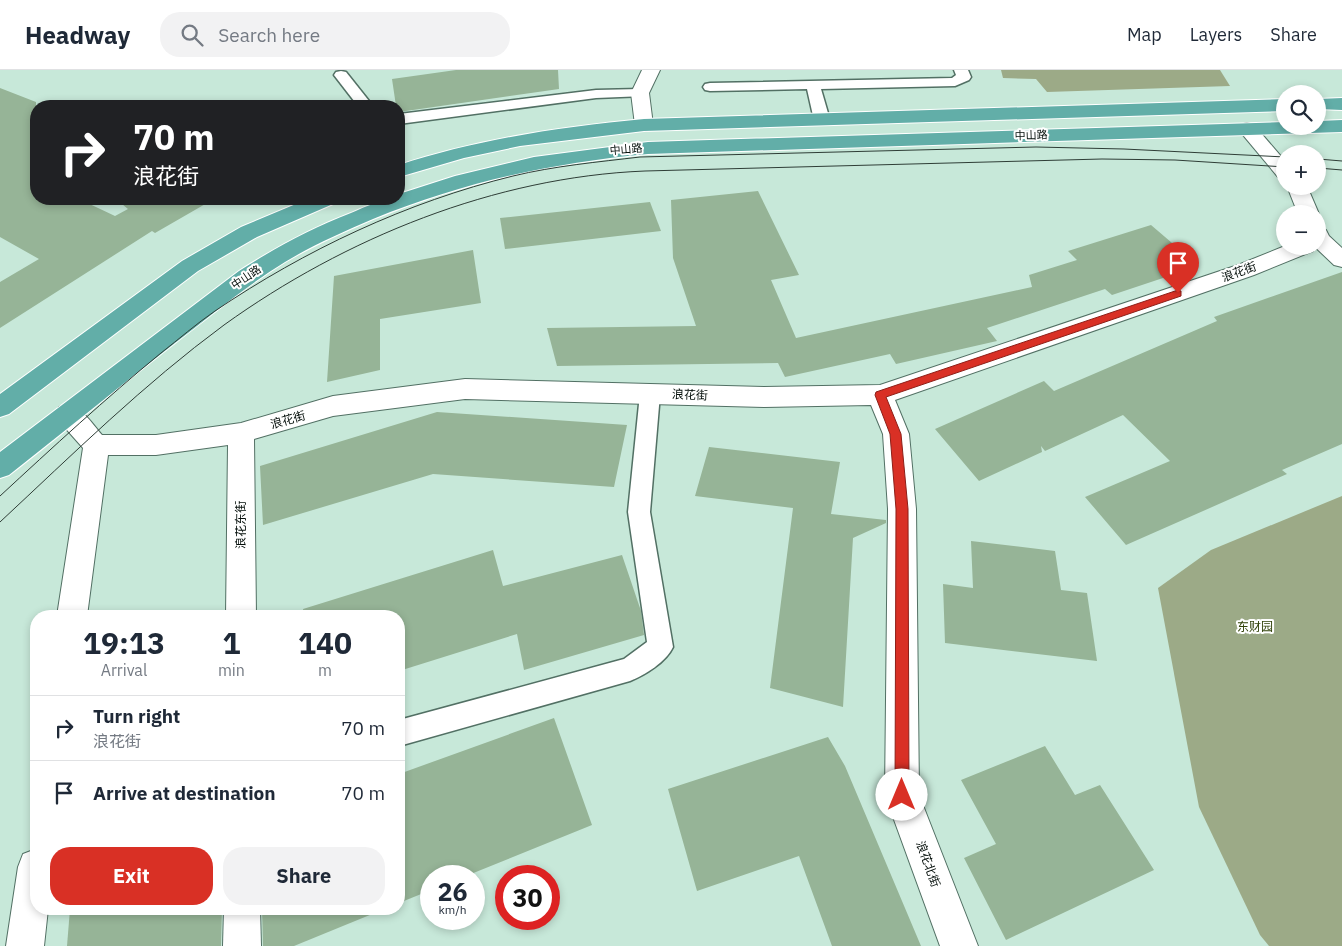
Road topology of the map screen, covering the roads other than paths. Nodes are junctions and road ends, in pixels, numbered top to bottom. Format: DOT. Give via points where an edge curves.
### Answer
graph roads {
  1 [pos="651,70"];
  2 [pos="961,70"];
  3 [pos="341,75"];
  4 [pos="813,85"];
  5 [pos="710,87"];
  6 [pos="640,93"];
  7 [pos="361,100"];
  8 [pos="1326,104"];
  9 [pos="1342,104"];
  10 [pos="1276,105"];
  11 [pos="405,118"];
  12 [pos="822,120"];
  13 [pos="644,125"];
  14 [pos="1342,126"];
  15 [pos="1247,129"];
  16 [pos="1276,163"];
  17 [pos="405,169"];
  18 [pos="405,198"];
  19 [pos="312,205"];
  20 [pos="388,205"];
  21 [pos="1326,249"];
  22 [pos="1282,255"];
  23 [pos="1342,260"];
  24 [pos="650,394"];
  25 [pos="880,395"];
  26 [pos="0,407"];
  27 [pos="68,414"];
  28 [pos="241,433"];
  29 [pos="96,445"];
  30 [pos="0,467"];
  31 [pos="73,610"];
  32 [pos="241,610"];
  33 [pos="405,731"];
  34 [pos="30,910"];
  35 [pos="242,915"];
  36 [pos="25,946"];
  37 [pos="242,946"];
  38 [pos="958,946"];
  1 -- 6 [label="street"];
  2 -- 4 [label="lane" via="964,77 955,82"];
  3 -- 7 [label="lane"];
  4 -- 5 [label="lane"];
  4 -- 12 [label="lane"];
  6 -- 11 [label="lane" via="596,94"];
  6 -- 13 [label="street"];
  8 -- 9 [label="highway"];
  10 -- 12 [label="highway, 中山路"];
  12 -- 13 [label="highway, 中山路"];
  13 -- 17 [label="highway, 中山路" via="527,138 435,158"];
  14 -- 15 [label="highway, 中山路"];
  15 -- 16 [label="street"];
  15 -- 18 [label="highway, 中山路" via="648,148 591,153 501,169"];
  19 -- 26 [label="highway" via="249,232 190,266"];
  20 -- 27 [label="highway, 中山路" via="278,256 235,284"];
  21 -- 23 [label="street"];
  22 -- 25 [label="street, 浪花街"];
  24 -- 25 [label="street, 浪花街" via="764,397"];
  24 -- 28 [label="street, 浪花街" via="465,389 333,406"];
  24 -- 33 [label="lane" via="639,512 660,647 630,669"];
  25 -- 38 [label="street, 浪花北街" via="896,434 902,509 902,795"];
  27 -- 29 [label="street"];
  27 -- 30 [label="highway, 中山路"];
  28 -- 29 [label="street, 浪花街" via="156,445"];
  28 -- 32 [label="street, 浪花东街"];
  29 -- 31 [label="street"];
  34 -- 36 [label="street"];
  35 -- 37 [label="street"];
}
